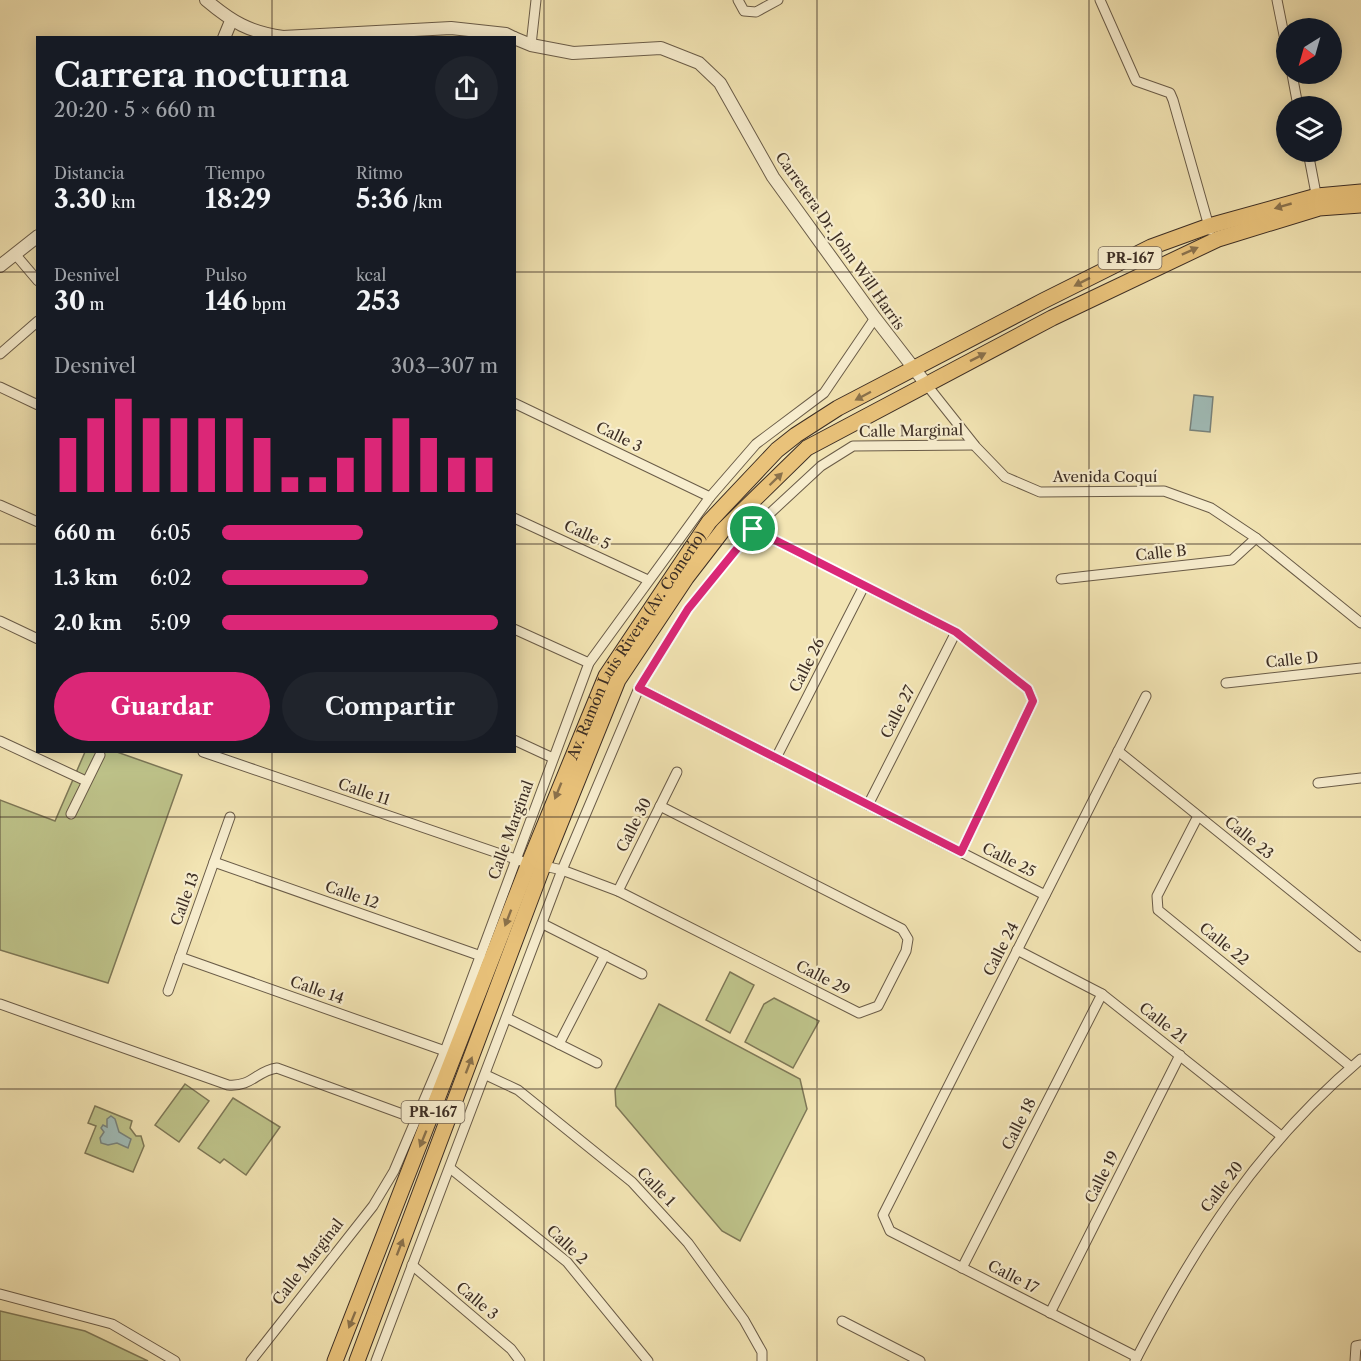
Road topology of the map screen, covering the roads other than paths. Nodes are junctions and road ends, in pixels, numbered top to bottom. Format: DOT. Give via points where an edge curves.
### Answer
graph roads {
  1 [pos="206,0"];
  2 [pos="536,0"];
  3 [pos="738,0"];
  4 [pos="778,0"];
  5 [pos="1100,0"];
  6 [pos="1277,0"];
  7 [pos="1281,18"];
  8 [pos="231,21"];
  9 [pos="225,36"];
  10 [pos="277,36"];
  11 [pos="302,36"];
  12 [pos="510,36"];
  13 [pos="516,39"];
  14 [pos="531,45"];
  15 [pos="1310,162"];
  16 [pos="1361,192"];
  17 [pos="1318,202"];
  18 [pos="1361,205"];
  19 [pos="1212,233"];
  20 [pos="36,238"];
  21 [pos="15,254"];
  22 [pos="0,266"];
  23 [pos="36,279"];
  24 [pos="876,318"];
  25 [pos="36,323"];
  26 [pos="0,354"];
  27 [pos="914,369"];
  28 [pos="926,384"];
  29 [pos="0,387"];
  30 [pos="36,404"];
  31 [pos="516,404"];
  32 [pos="974,445"];
  33 [pos="710,497"];
  34 [pos="0,505"];
  35 [pos="516,519"];
  36 [pos="36,521"];
  37 [pos="753,529"];
  38 [pos="1256,538"];
  39 [pos="1061,579"];
  40 [pos="648,580"];
  41 [pos="864,586"];
  42 [pos="0,621"];
  43 [pos="1361,623"];
  44 [pos="516,629"];
  45 [pos="956,632"];
  46 [pos="36,638"];
  47 [pos="589,663"];
  48 [pos="1361,668"];
  49 [pos="1226,683"];
  50 [pos="639,688"];
  51 [pos="1146,696"];
  52 [pos="0,741"];
  53 [pos="516,741"];
  54 [pos="1118,751"];
  55 [pos="205,753"];
  56 [pos="100,755"];
  57 [pos="553,758"];
  58 [pos="776,758"];
  59 [pos="677,772"];
  60 [pos="1361,778"];
  61 [pos="86,781"];
  62 [pos="1318,783"];
  63 [pos="868,805"];
  64 [pos="660,806"];
  65 [pos="71,814"];
  66 [pos="1198,816"];
  67 [pos="230,817"];
  68 [pos="961,852"];
  69 [pos="214,862"];
  70 [pos="529,863"];
  71 [pos="562,870"];
  72 [pos="618,891"];
  73 [pos="1045,895"];
  74 [pos="543,924"];
  75 [pos="1361,947"];
  76 [pos="1017,950"];
  77 [pos="605,955"];
  78 [pos="481,956"];
  79 [pos="180,957"];
  80 [pos="642,974"];
  81 [pos="168,991"];
  82 [pos="1102,994"];
  83 [pos="0,1004"];
  84 [pos="507,1018"];
  85 [pos="559,1044"];
  86 [pos="445,1051"];
  87 [pos="1180,1055"];
  88 [pos="1361,1059"];
  89 [pos="597,1063"];
  90 [pos="1352,1067"];
  91 [pos="486,1075"];
  92 [pos="416,1119"];
  93 [pos="1280,1135"];
  94 [pos="450,1168"];
  95 [pos="883,1215"];
  96 [pos="412,1265"];
  97 [pos="962,1268"];
  98 [pos="0,1294"];
  99 [pos="1050,1313"];
  100 [pos="842,1321"];
  101 [pos="1361,1345"];
  102 [pos="1136,1359"];
  103 [pos="916,1360"];
  104 [pos="175,1361"];
  105 [pos="251,1361"];
  106 [pos="336,1361"];
  107 [pos="357,1361"];
  108 [pos="376,1361"];
  109 [pos="520,1361"];
  110 [pos="648,1361"];
  111 [pos="762,1361"];
  112 [pos="1355,1361"];
  1 -- 8 [label="street, Carretera Dr. John Will Harris"];
  2 -- 14 [label="street"];
  3 -- 4 [label="street" via="744,11 756,12"];
  5 -- 19 [label="street" via="1136,81 1170,93"];
  6 -- 7 [label="street"];
  8 -- 9 [label="street"];
  8 -- 10 [label="street, Carretera Dr. John Will Harris"];
  11 -- 12 [label="street, Carretera Dr. John Will Harris" via="451,28"];
  13 -- 14 [label="street, Carretera Dr. John Will Harris"];
  14 -- 24 [label="street, Carretera Dr. John Will Harris" via="573,53 660,48 699,63 720,83 773,177"];
  15 -- 17 [label="street"];
  16 -- 17 [label="highway, Av. Ramón Luis Rivera (Av. Comerío) / PR-167"];
  17 -- 18 [label="highway, Av. Ramón Luis Rivera (Av. Comerío) / PR-167"];
  17 -- 19 [label="highway, Av. Ramón Luis Rivera (Av. Comerío) / PR-167"];
  19 -- 27 [label="highway, Av. Ramón Luis Rivera (Av. Comerío) / PR-167, one-way" via="1151,247"];
  28 -- 19 [label="highway, Av. Ramón Luis Rivera (Av. Comerío) / PR-167, one-way" via="1137,276"];
  20 -- 21 [label="street"];
  21 -- 22 [label="street"];
  21 -- 23 [label="street"];
  24 -- 27 [label="street, Carretera Dr. John Will Harris"];
  24 -- 33 [label="street, Calle Marginal" via="824,393 756,444"];
  25 -- 26 [label="street"];
  27 -- 28 [label="street, Carretera Dr. John Will Harris"];
  27 -- 70 [label="highway, Av. Ramón Luis Rivera (Av. Comerío) / PR-167, one-way" via="838,408 777,450 709,522 606,676"];
  28 -- 32 [label="street, Avenida Coquí"];
  70 -- 28 [label="highway, Av. Ramón Luis Rivera (Av. Comerío) / PR-167, one-way" via="618,680 686,578 723,531 807,448"];
  29 -- 30 [label="street"];
  31 -- 33 [label="street, Calle 3"];
  32 -- 37 [label="street, Calle Marginal" via="853,446 821,466"];
  32 -- 38 [label="street, Avenida Coquí" via="1005,477 1040,492 1164,491 1210,507"];
  33 -- 40 [label="street, Calle Marginal"];
  34 -- 36 [label="street"];
  35 -- 40 [label="street, Calle 5"];
  37 -- 41 [label="street"];
  37 -- 50 [label="street, Calle Marginal" via="688,609"];
  38 -- 39 [label="street, Calle B" via="1232,560"];
  38 -- 43 [label="street, Avenida Coquí"];
  40 -- 47 [label="street, Calle Marginal"];
  41 -- 45 [label="street"];
  41 -- 58 [label="street, Calle 26"];
  42 -- 46 [label="street"];
  44 -- 47 [label="street"];
  45 -- 63 [label="street, Calle 27"];
  45 -- 68 [label="street" via="1028,689 1033,701"];
  47 -- 57 [label="street, Calle Marginal"];
  48 -- 49 [label="street, Calle D"];
  50 -- 58 [label="street, Calle 25"];
  50 -- 71 [label="street, Calle Marginal"];
  51 -- 54 [label="street, Calle 24"];
  52 -- 61 [label="street"];
  53 -- 57 [label="street"];
  54 -- 66 [label="street, Calle 23"];
  54 -- 73 [label="street, Calle 24"];
  55 -- 70 [label="street, Calle 11"];
  56 -- 61 [label="street"];
  57 -- 70 [label="street, Calle Marginal"];
  58 -- 63 [label="street, Calle 25"];
  59 -- 64 [label="street, Calle 30"];
  60 -- 62 [label="street"];
  61 -- 65 [label="street"];
  63 -- 68 [label="street, Calle 25"];
  64 -- 72 [label="street, Calle 30"];
  64 -- 72 [label="street, Calle 29" via="902,929 908,939 906,951 878,1006 859,1013"];
  66 -- 75 [label="street, Calle 23"];
  66 -- 90 [label="street, Calle 22" via="1157,896 1158,910"];
  67 -- 69 [label="street, Calle 13"];
  68 -- 73 [label="street, Calle 25"];
  69 -- 78 [label="street, Calle 12"];
  69 -- 79 [label="street, Calle 13"];
  70 -- 71 [label="street, Calle 11"];
  70 -- 78 [label="street, Calle Marginal"];
  70 -- 106 [label="highway, Av. Ramón Luis Rivera (Av. Comerío) / PR-167, one-way"];
  107 -- 70 [label="highway, Av. Ramón Luis Rivera (Av. Comerío) / PR-167, one-way"];
  71 -- 72 [label="street, Calle 29"];
  71 -- 74 [label="street, Calle Marginal"];
  73 -- 76 [label="street, Calle 24"];
  74 -- 77 [label="street"];
  74 -- 84 [label="street, Calle Marginal"];
  76 -- 82 [label="street, Calle 21"];
  76 -- 95 [label="street, Calle 24"];
  77 -- 80 [label="street"];
  77 -- 85 [label="street"];
  78 -- 86 [label="street, Calle Marginal"];
  79 -- 81 [label="street, Calle 13"];
  79 -- 86 [label="street, Calle 14"];
  82 -- 87 [label="street, Calle 21"];
  82 -- 97 [label="street, Calle 18"];
  83 -- 92 [label="street" via="228,1084 244,1085 277,1068"];
  84 -- 85 [label="street"];
  84 -- 91 [label="street, Calle Marginal"];
  85 -- 89 [label="street"];
  86 -- 92 [label="street, Calle Marginal"];
  87 -- 93 [label="street, Calle 21"];
  87 -- 99 [label="street, Calle 19"];
  88 -- 90 [label="street, Calle 20"];
  90 -- 93 [label="street, Calle 20"];
  91 -- 94 [label="street, Calle Marginal"];
  91 -- 111 [label="street, Calle 1" via="518,1090 632,1182 688,1243 744,1320 762,1352"];
  92 -- 105 [label="street, Calle Marginal" via="394,1171 373,1206"];
  93 -- 102 [label="street, Calle 20" via="1208,1230"];
  94 -- 96 [label="street, Calle Marginal"];
  94 -- 110 [label="street, Calle 2" via="567,1262"];
  95 -- 97 [label="street, Calle 17" via="890,1231"];
  96 -- 108 [label="street, Calle Marginal"];
  96 -- 109 [label="street, Calle 3"];
  97 -- 99 [label="street, Calle 17"];
  98 -- 104 [label="street" via="112,1324"];
  99 -- 102 [label="street, Calle 17"];
  100 -- 103 [label="street"];
  101 -- 112 [label="street" via="1356,1346"];
}
